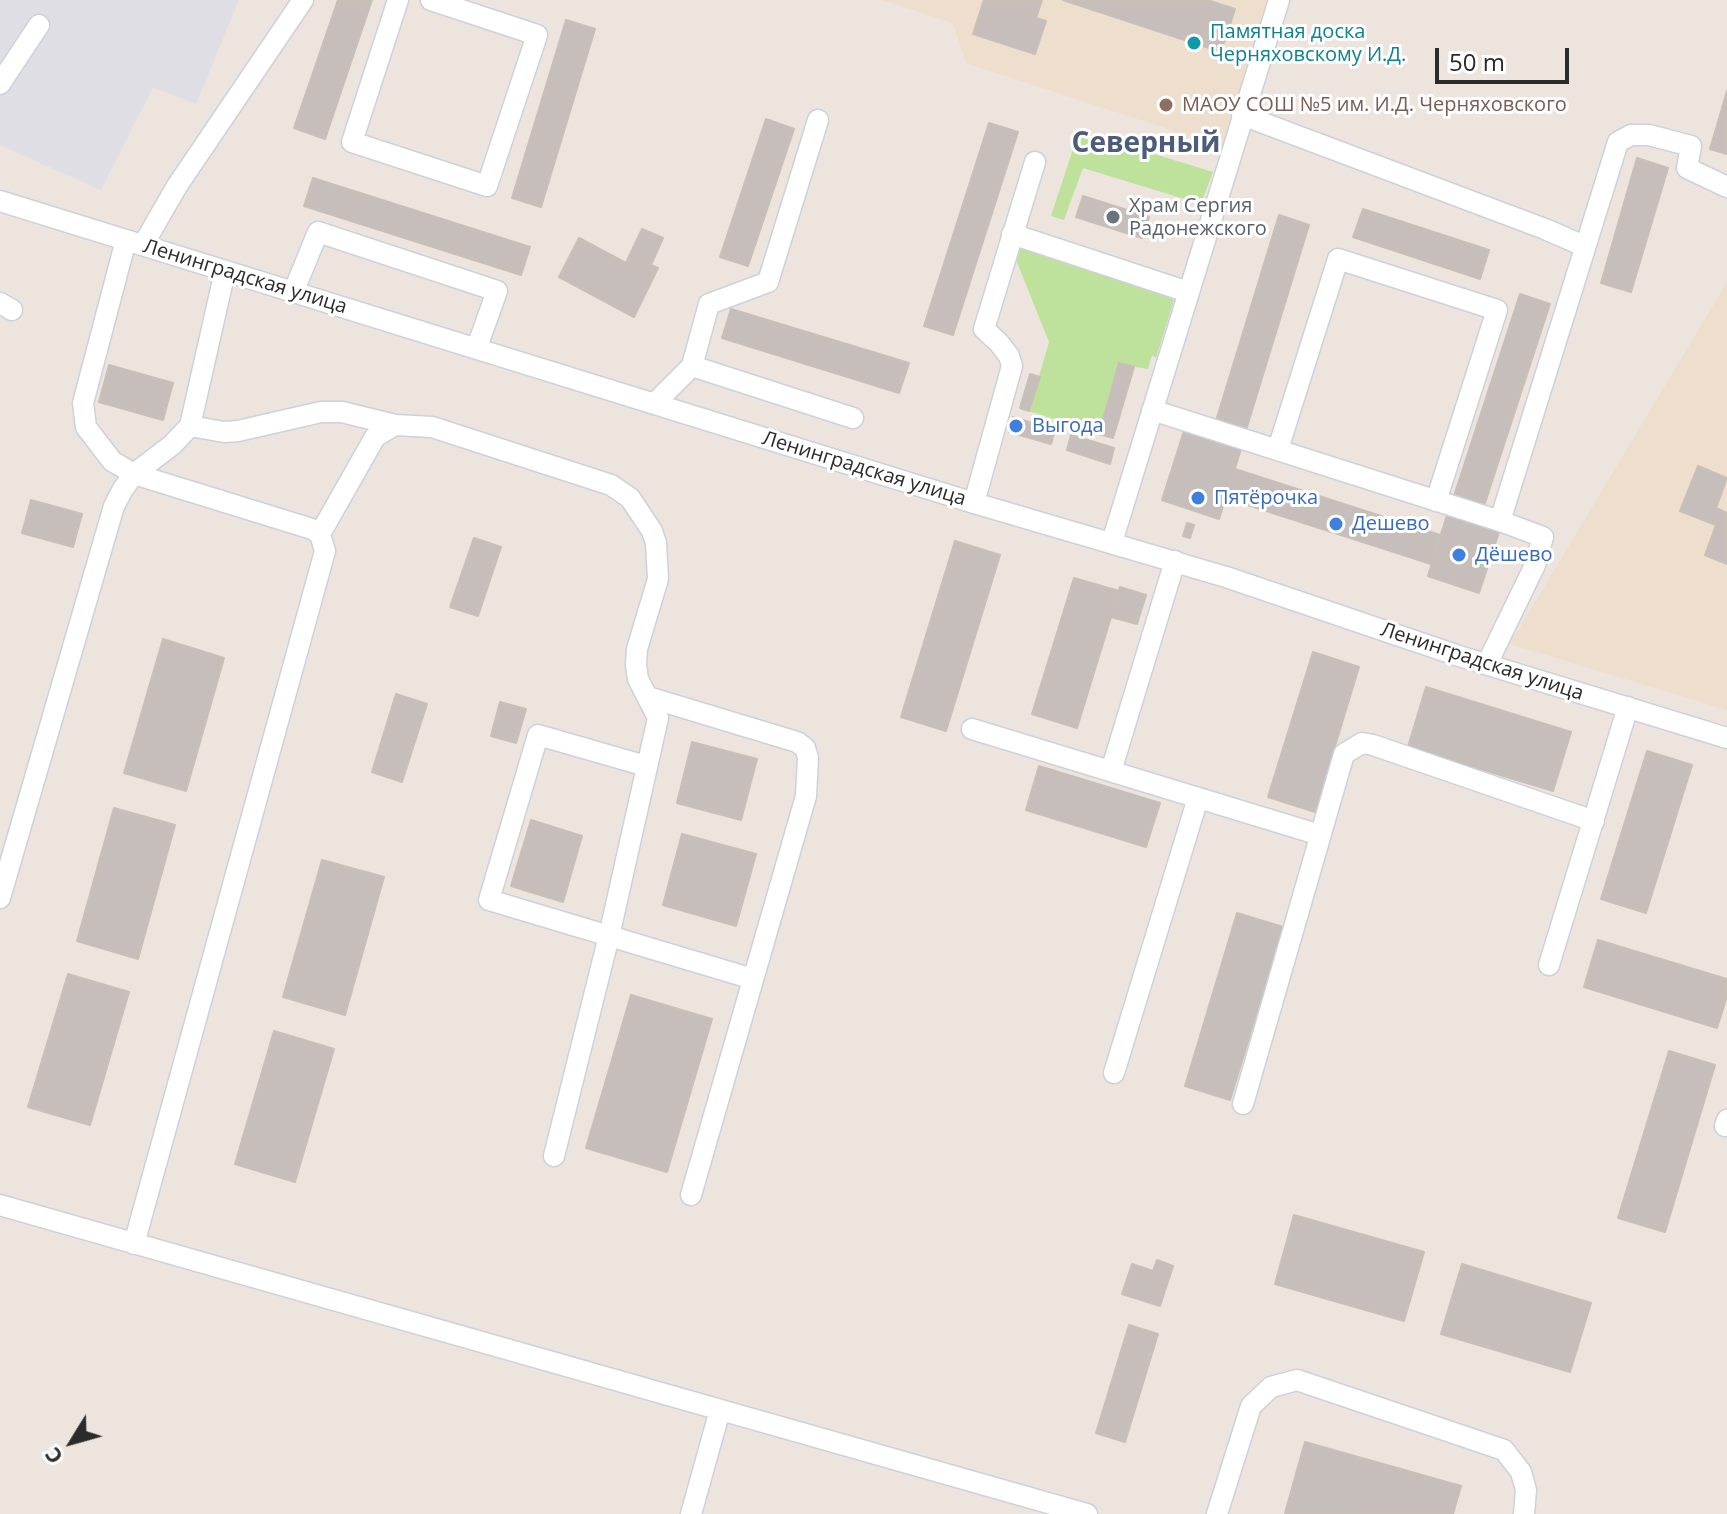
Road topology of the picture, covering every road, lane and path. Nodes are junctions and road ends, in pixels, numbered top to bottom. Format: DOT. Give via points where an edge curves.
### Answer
graph roads {
  1 [pos="303,0"];
  2 [pos="398,0"];
  3 [pos="431,0"];
  4 [pos="1279,0"];
  5 [pos="39,25"];
  6 [pos="0,84"];
  7 [pos="1242,115"];
  8 [pos="818,120"];
  9 [pos="1035,162"];
  10 [pos="1727,187"];
  11 [pos="0,201"];
  12 [pos="1012,234"];
  13 [pos="134,243"];
  14 [pos="1584,246"];
  15 [pos="225,271"];
  16 [pos="1188,292"];
  17 [pos="293,293"];
  18 [pos="477,347"];
  19 [pos="692,366"];
  20 [pos="654,404"];
  21 [pos="1152,410"];
  22 [pos="853,418"];
  23 [pos="395,425"];
  24 [pos="190,426"];
  25 [pos="1278,449"];
  26 [pos="134,474"];
  27 [pos="1436,501"];
  28 [pos="974,503"];
  29 [pos="1500,521"];
  30 [pos="320,534"];
  31 [pos="1112,542"];
  32 [pos="1175,561"];
  33 [pos="1487,664"];
  34 [pos="648,697"];
  35 [pos="1628,707"];
  36 [pos="972,729"];
  37 [pos="1727,738"];
  38 [pos="646,766"];
  39 [pos="1111,771"];
  40 [pos="1198,798"];
  41 [pos="1594,821"];
  42 [pos="1320,835"];
  43 [pos="0,898"];
  44 [pos="609,936"];
  45 [pos="1549,965"];
  46 [pos="753,979"];
  47 [pos="1114,1073"];
  48 [pos="1243,1104"];
  49 [pos="554,1156"];
  50 [pos="691,1195"];
  51 [pos="0,1205"];
  52 [pos="134,1244"];
  53 [pos="720,1410"];
  54 [pos="691,1514"];
  55 [pos="1087,1514"];
  56 [pos="1217,1514"];
  57 [pos="1524,1514"];
  1 -- 13 [label="street"];
  2 -- 3 [label="street" via="352,142 487,186 537,35"];
  4 -- 7 [label="street"];
  5 -- 6 [label="street"];
  7 -- 14 [label="street"];
  7 -- 16 [label="street"];
  8 -- 19 [label="street" via="768,282 709,304"];
  9 -- 12 [label="street"];
  10 -- 14 [label="street" via="1687,168 1691,146 1631,135 1618,142"];
  11 -- 13 [label="street, Ленинградская улица"];
  12 -- 16 [label="street"];
  12 -- 28 [label="street" via="984,329 1012,366"];
  13 -- 15 [label="street, Ленинградская улица"];
  13 -- 26 [label="street" via="83,415 112,461"];
  14 -- 29 [label="street"];
  15 -- 17 [label="street, Ленинградская улица"];
  15 -- 24 [label="street"];
  16 -- 21 [label="street"];
  17 -- 18 [label="street, Ленинградская улица"];
  17 -- 18 [label="street" via="318,232 497,291"];
  18 -- 20 [label="street, Ленинградская улица"];
  19 -- 20 [label="street"];
  19 -- 22 [label="street"];
  20 -- 28 [label="street, Ленинградская улица"];
  21 -- 25 [label="street"];
  21 -- 31 [label="street"];
  23 -- 24 [label="street" via="331,412 238,431"];
  23 -- 30 [label="street" via="375,437"];
  23 -- 34 [label="street" via="432,427 611,485 630,498 656,543 658,579 636,665"];
  24 -- 26 [label="street"];
  25 -- 27 [label="street"];
  25 -- 27 [label="street" via="1338,259 1497,310"];
  26 -- 30 [label="street"];
  26 -- 43 [label="street" via="114,506"];
  27 -- 29 [label="street"];
  28 -- 31 [label="street, Ленинградская улица"];
  29 -- 33 [label="street" via="1543,537"];
  30 -- 52 [label="street" via="325,551"];
  31 -- 32 [label="street, Ленинградская улица"];
  32 -- 33 [label="street, Ленинградская улица"];
  32 -- 39 [label="street"];
  33 -- 35 [label="street, Ленинградская улица"];
  34 -- 38 [label="street" via="658,718"];
  34 -- 46 [label="street" via="805,748 806,796"];
  35 -- 37 [label="street, Ленинградская улица"];
  35 -- 41 [label="street"];
  36 -- 39 [label="street"];
  38 -- 44 [label="street"];
  38 -- 44 [label="street" via="538,735 489,900"];
  39 -- 40 [label="street"];
  40 -- 42 [label="street"];
  40 -- 47 [label="street"];
  41 -- 42 [label="street" via="1362,743 1344,754"];
  41 -- 45 [label="street"];
  42 -- 48 [label="street"];
  44 -- 46 [label="street"];
  44 -- 49 [label="street"];
  46 -- 50 [label="street"];
  51 -- 52 [label="street"];
  52 -- 53 [label="street"];
  53 -- 54 [label="street"];
  53 -- 55 [label="street"];
  56 -- 57 [label="street" via="1251,1406 1271,1387 1297,1380 1504,1450 1521,1472"];
}
